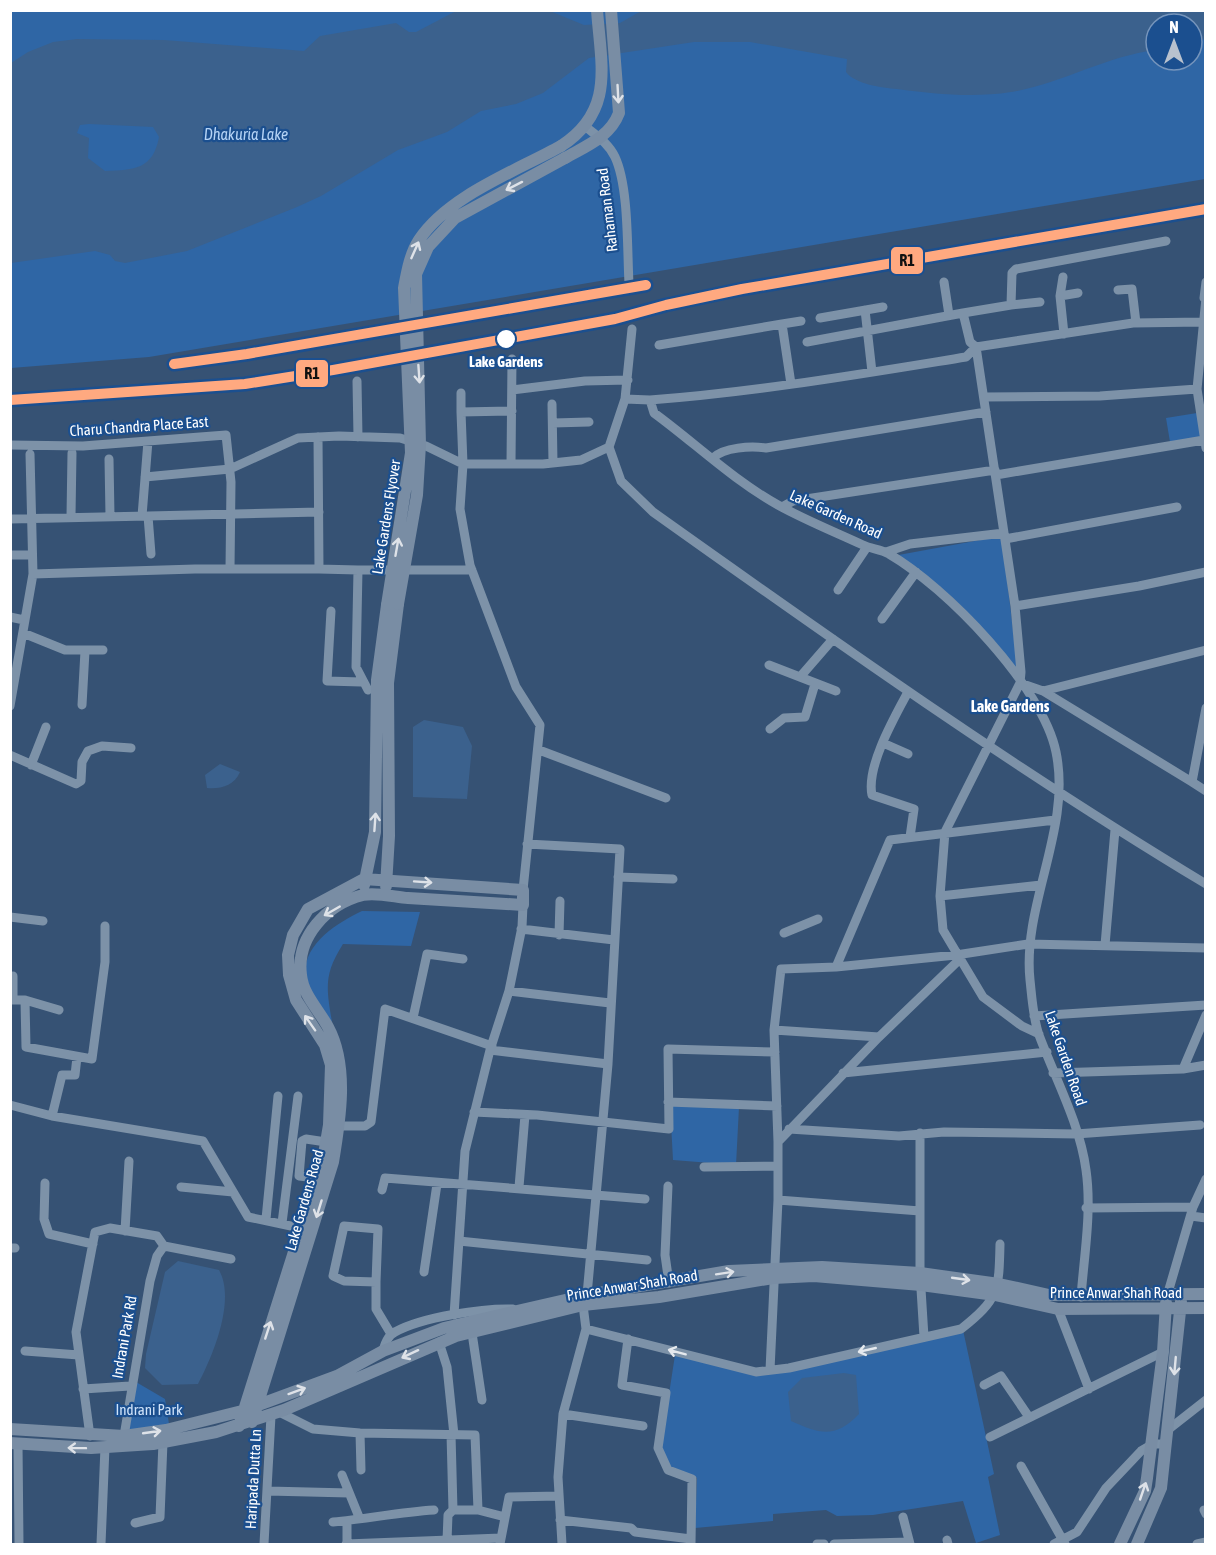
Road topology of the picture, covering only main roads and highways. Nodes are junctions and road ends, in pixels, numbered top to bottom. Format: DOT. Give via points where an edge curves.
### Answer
graph roads {
  1 [pos="611,10"];
  2 [pos="597,11"];
  3 [pos="563,152"];
  4 [pos="383,682"];
  5 [pos="364,879"];
  6 [pos="387,880"];
  7 [pos="363,895"];
  8 [pos="386,896"];
  9 [pos="306,1229"];
  10 [pos="773,1273"];
  11 [pos="997,1290"];
  12 [pos="1182,1294"];
  13 [pos="1206,1294"];
  14 [pos="1167,1296"];
  15 [pos="585,1300"];
  16 [pos="1180,1308"];
  17 [pos="1206,1308"];
  18 [pos="1165,1309"];
  19 [pos="256,1406"];
  20 [pos="242,1411"];
  21 [pos="252,1422"];
  22 [pos="239,1426"];
  23 [pos="10,1429"];
  24 [pos="14,1443"];
  25 [pos="1120,1545"];
  26 [pos="1137,1545"];
  1 -- 3 [label="main road, Lake Gardens Flyover, one-way" via="619,113 600,138"];
  2 -- 3 [label="main road, Lake Gardens Flyover" via="601,67 596,110"];
  3 -- 4 [label="main road, Lake Gardens Flyover, bridge" via="459,201 433,222 418,241 409,263 404,288 411,453"];
  5 -- 4 [label="main road, one-way" via="375,832"];
  4 -- 6 [label="main road"];
  5 -- 6 [label="main road"];
  5 -- 7 [label="main road"];
  9 -- 5 [label="main road, Lake Gardens Road, one-way" via="326,1142 331,1065 325,1045 291,989 288,955 293,935 308,909"];
  6 -- 8 [label="main road"];
  6 -- 8 [label="main road, one-way" via="523,890 523,905"];
  7 -- 8 [label="main road"];
  7 -- 9 [label="main road, Lake Gardens Road, one-way" via="322,917 308,934 302,953 301,975 336,1047 340,1078 333,1162"];
  9 -- 19 [label="main road, Lake Gardens Road"];
  20 -- 9 [label="main road, Lake Gardens Road, one-way"];
  10 -- 11 [label="main road, Prince Anwar Shah Road" via="921,1279"];
  10 -- 15 [label="main road, Prince Anwar Shah Road" via="659,1296"];
  15 -- 10 [label="main road, Prince Anwar Shah Road, one-way" via="729,1271"];
  11 -- 14 [label="main road, Prince Anwar Shah Road" via="1081,1297"];
  11 -- 18 [label="main road, Prince Anwar Shah Road" via="1058,1310"];
  12 -- 13 [label="main road, Prince Anwar Shah Road"];
  12 -- 14 [label="main road, Prince Anwar Shah Road"];
  12 -- 16 [label="main road"];
  14 -- 18 [label="main road"];
  19 -- 15 [label="main road, Prince Anwar Shah Road, one-way" via="337,1376 382,1351 444,1328"];
  15 -- 21 [label="main road, Prince Anwar Shah Road, one-way" via="439,1342"];
  16 -- 17 [label="main road, Prince Anwar Shah Road"];
  16 -- 18 [label="main road, Prince Anwar Shah Road"];
  16 -- 26 [label="main road, one-way" via="1161,1488"];
  25 -- 18 [label="main road, one-way" via="1145,1491"];
  19 -- 20 [label="main road, Prince Anwar Shah Road"];
  19 -- 21 [label="main road, Lake Gardens Road"];
  20 -- 22 [label="main road, Lake Gardens Road"];
  23 -- 20 [label="main road, Prince Anwar Shah Road, one-way" via="124,1436"];
  21 -- 22 [label="main road, Prince Anwar Shah Road"];
  22 -- 24 [label="main road, Prince Anwar Shah Road, one-way" via="163,1443 63,1448"];
}
